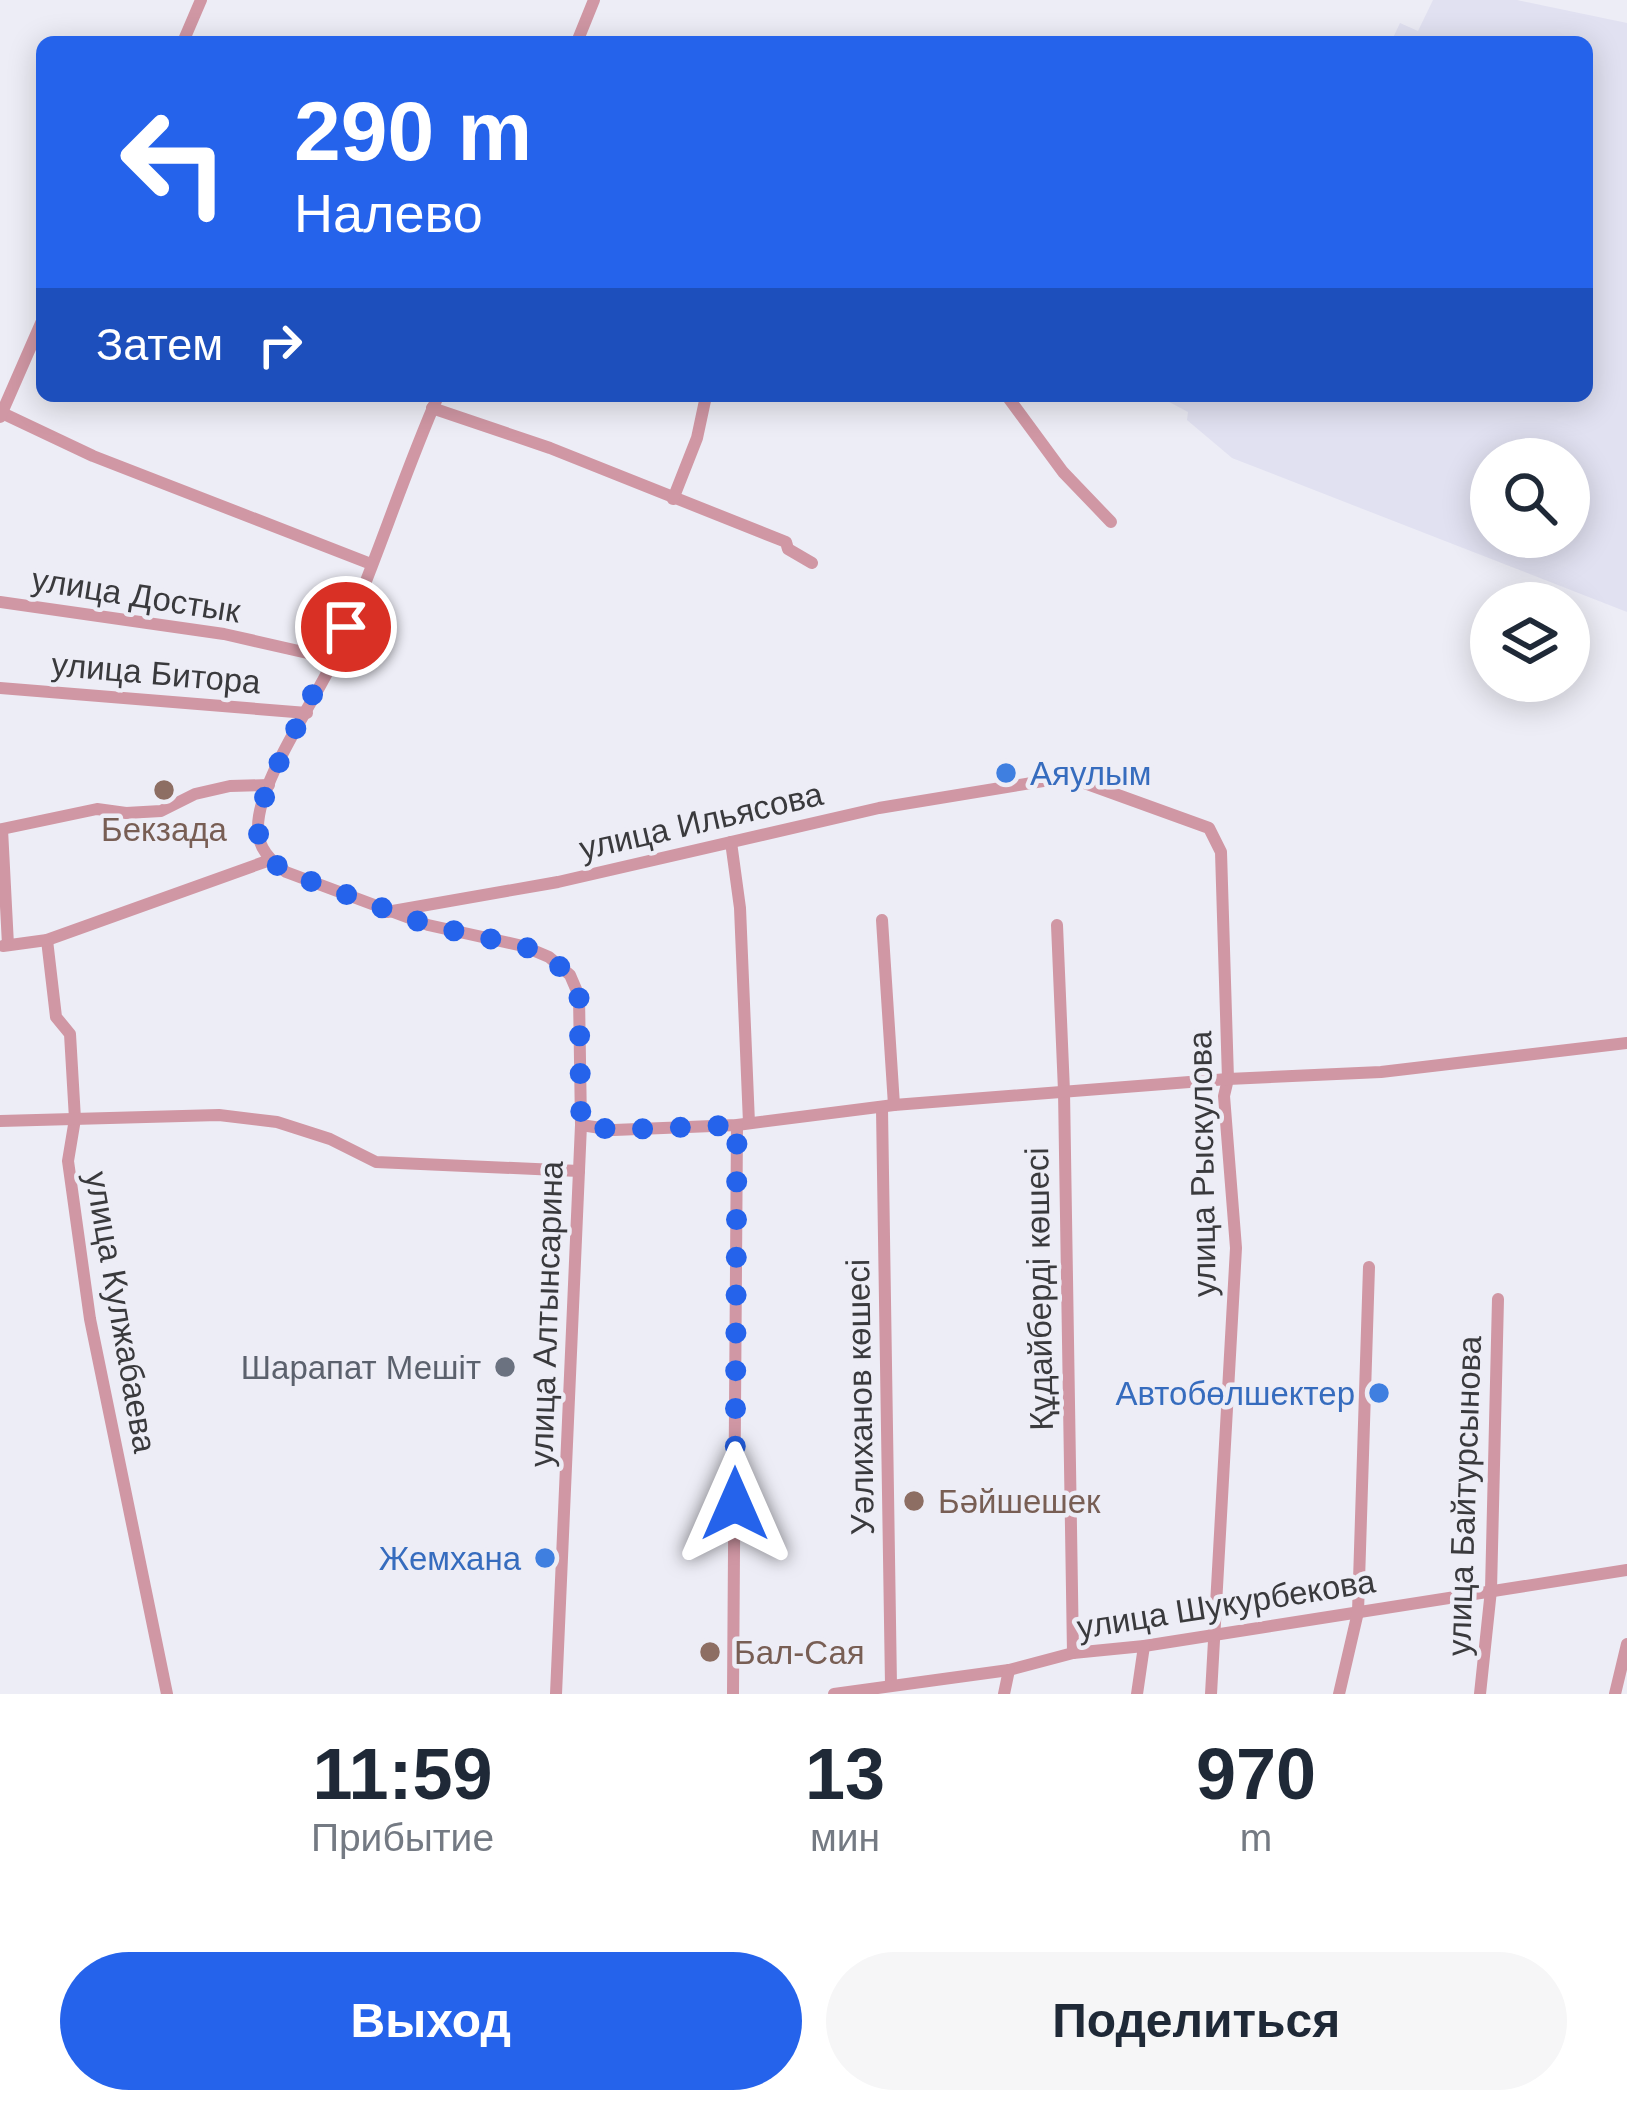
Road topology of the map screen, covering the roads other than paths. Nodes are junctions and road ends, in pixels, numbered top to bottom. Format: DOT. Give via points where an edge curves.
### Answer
graph roads {
  1 [pos="201,0"];
  2 [pos="594,0"];
  3 [pos="186,36"];
  4 [pos="579,36"];
  5 [pos="36,334"];
  6 [pos="433,402"];
  7 [pos="439,402"];
  8 [pos="705,402"];
  9 [pos="1010,402"];
  10 [pos="0,414"];
  11 [pos="674,499"];
  12 [pos="1112,522"];
  13 [pos="812,563"];
  14 [pos="371,564"];
  15 [pos="0,602"];
  16 [pos="334,659"];
  17 [pos="0,688"];
  18 [pos="307,713"];
  19 [pos="1026,783"];
  20 [pos="268,785"];
  21 [pos="731,842"];
  22 [pos="270,860"];
  23 [pos="387,912"];
  24 [pos="882,920"];
  25 [pos="1057,925"];
  26 [pos="47,940"];
  27 [pos="4,946"];
  28 [pos="1627,1043"];
  29 [pos="1228,1079"];
  30 [pos="1064,1091"];
  31 [pos="888,1107"];
  32 [pos="75,1119"];
  33 [pos="0,1121"];
  34 [pos="743,1124"];
  35 [pos="581,1125"];
  36 [pos="579,1171"];
  37 [pos="1369,1267"];
  38 [pos="1498,1299"];
  39 [pos="1627,1570"];
  40 [pos="1491,1590"];
  41 [pos="1358,1612"];
  42 [pos="1215,1634"];
  43 [pos="1627,1644"];
  44 [pos="1144,1646"];
  45 [pos="1073,1653"];
  46 [pos="1009,1670"];
  47 [pos="892,1685"];
  48 [pos="167,1694"];
  49 [pos="556,1694"];
  50 [pos="734,1694"];
  51 [pos="834,1694"];
  52 [pos="1004,1694"];
  53 [pos="1138,1694"];
  54 [pos="1211,1694"];
  55 [pos="1340,1694"];
  56 [pos="1480,1694"];
  57 [pos="1615,1694"];
  1 -- 3 [label="street"];
  2 -- 4 [label="street"];
  5 -- 10 [label="street"];
  6 -- 14 [label="street"];
  7 -- 11 [label="street"];
  8 -- 11 [label="street"];
  9 -- 12 [label="street"];
  10 -- 14 [label="street"];
  11 -- 13 [label="street" via="786,542"];
  14 -- 16 [label="street"];
  15 -- 16 [label="street, улица Достык" via="224,634"];
  16 -- 18 [label="street"];
  17 -- 18 [label="street, улица Битора"];
  18 -- 20 [label="street"];
  19 -- 21 [label="street, улица Ильясова"];
  19 -- 29 [label="street, улица Рыскулова" via="1068,777 1209,828 1218,839"];
  20 -- 22 [label="street" via="257,825"];
  20 -- 27 [label="street" via="213,790 161,811 97,809 2,829"];
  21 -- 23 [label="street, улица Ильясова"];
  21 -- 34 [label="street" via="742,956"];
  22 -- 23 [label="street, улица Алтынсарина"];
  22 -- 26 [label="street"];
  23 -- 35 [label="street, улица Алтынсарина" via="523,946 569,975 579,996"];
  24 -- 31 [label="street, Уәлиханов көшесі"];
  25 -- 30 [label="street, Құдайберді көшесі"];
  26 -- 27 [label="street"];
  26 -- 32 [label="street, улица Кулжабаева" via="56,1017 70,1034"];
  28 -- 29 [label="street" via="1381,1072"];
  29 -- 30 [label="street"];
  29 -- 42 [label="street, улица Рыскулова" via="1235,1248"];
  30 -- 31 [label="street"];
  30 -- 45 [label="street, Құдайберді көшесі"];
  31 -- 34 [label="street"];
  31 -- 47 [label="street, Уәлиханов көшесі"];
  32 -- 33 [label="street"];
  32 -- 36 [label="street" via="219,1115 277,1122 376,1162"];
  32 -- 48 [label="street, улица Кулжабаева" via="68,1161 90,1319"];
  34 -- 35 [label="street"];
  34 -- 50 [label="street"];
  35 -- 36 [label="street, улица Алтынсарина"];
  36 -- 49 [label="street, улица Алтынсарина"];
  37 -- 41 [label="street"];
  38 -- 40 [label="street, улица Байтурсынова"];
  39 -- 40 [label="street, улица Шукурбекова"];
  40 -- 41 [label="street, улица Шукурбекова"];
  40 -- 56 [label="street, улица Байтурсынова"];
  41 -- 42 [label="street, улица Шукурбекова"];
  41 -- 55 [label="street"];
  42 -- 44 [label="street, улица Шукурбекова"];
  42 -- 54 [label="street, улица Рыскулова"];
  43 -- 57 [label="street"];
  44 -- 45 [label="street, улица Шукурбекова"];
  44 -- 53 [label="street"];
  45 -- 46 [label="street, улица Шукурбекова"];
  46 -- 47 [label="street, улица Шукурбекова"];
  46 -- 52 [label="street"];
  47 -- 51 [label="street, улица Шукурбекова"];
}
